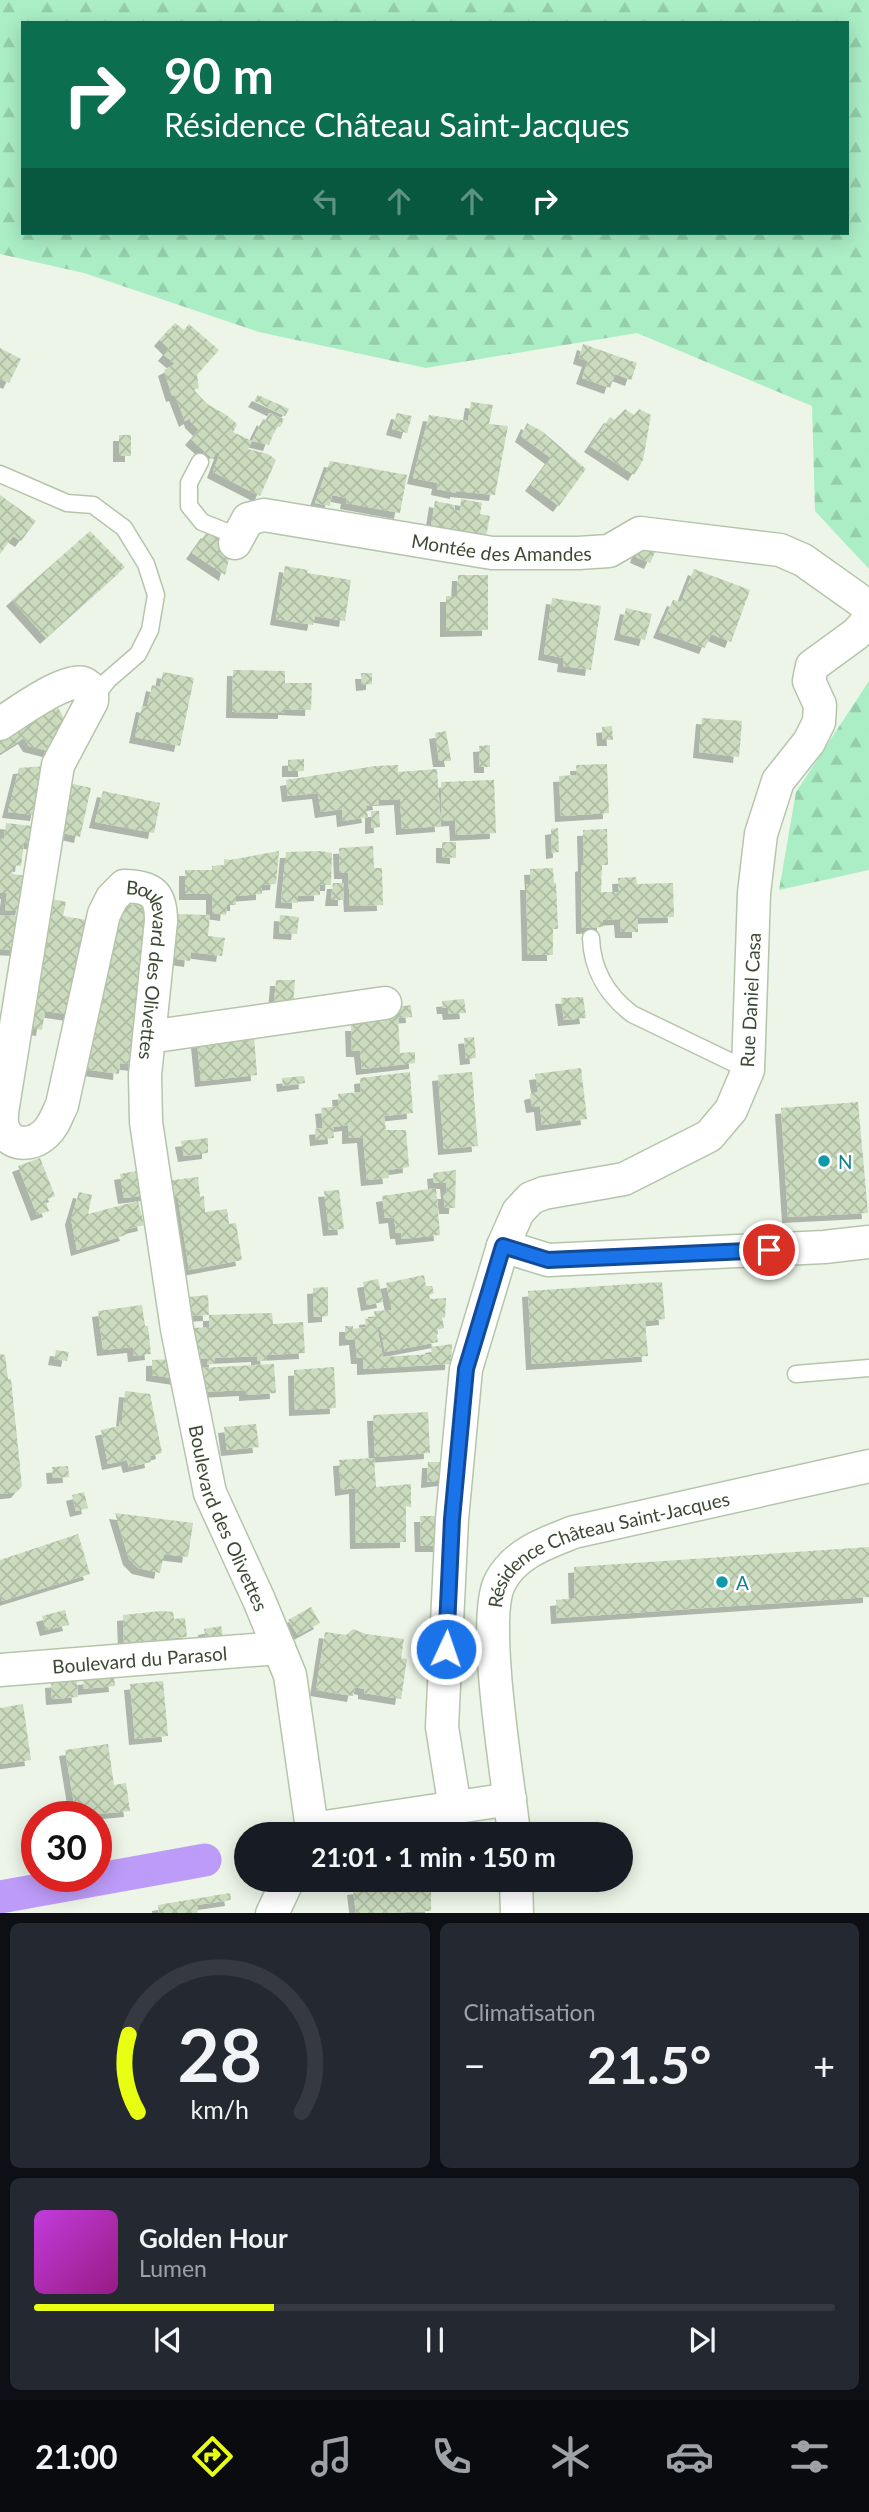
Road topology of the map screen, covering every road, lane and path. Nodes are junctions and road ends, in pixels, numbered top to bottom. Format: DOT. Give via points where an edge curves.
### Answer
graph roads {
  1 [pos="200,462"];
  2 [pos="0,474"];
  3 [pos="236,540"];
  4 [pos="780,550"];
  5 [pos="36,701"];
  6 [pos="92,701"];
  7 [pos="0,708"];
  8 [pos="0,724"];
  9 [pos="591,938"];
  10 [pos="385,1003"];
  11 [pos="149,1037"];
  12 [pos="748,1070"];
  13 [pos="869,1242"];
  14 [pos="503,1246"];
  15 [pos="869,1368"];
  16 [pos="796,1374"];
  17 [pos="869,1466"];
  18 [pos="279,1648"];
  19 [pos="0,1670"];
  20 [pos="510,1799"];
  21 [pos="455,1808"];
  22 [pos="310,1822"];
  23 [pos="367,1822"];
  24 [pos="513,1822"];
  25 [pos="282,1892"];
  26 [pos="516,1892"];
  27 [pos="272,1913"];
  28 [pos="517,1913"];
  1 -- 3 [label="lane" via="189,483 189,506 202,522"];
  2 -- 6 [label="lane" via="67,503 93,505 124,528 146,564 156,595 150,630 138,654"];
  3 -- 4 [label="street, Montée des Amandes" via="248,519 264,515 492,553 609,551 640,533"];
  4 -- 12 [label="street, Rue Daniel Casa" via="865,604 868,612 866,623 856,634 813,666 809,681 820,705 819,722 778,781 761,834 754,893"];
  5 -- 6 [label="street" via="74,682 92,689"];
  5 -- 7 [label="street"];
  5 -- 8 [label="street"];
  6 -- 11 [label="street, Boulevard des Olivettes" via="58,765 4,1100 4,1133 22,1144 33,1142 53,1125 62,1105 104,914 124,886 156,894 161,905"];
  9 -- 12 [label="lane" via="597,974 623,1007"];
  10 -- 11 [label="street"];
  11 -- 18 [label="street, Boulevard des Olivettes" via="146,1122 177,1329 210,1493"];
  12 -- 14 [label="street, Rue Daniel Casa" via="731,1110 709,1136 624,1179 531,1198 518,1212"];
  13 -- 14 [label="street" via="548,1260"];
  14 -- 21 [label="street, Rue Daniel Casa" via="466,1369 452,1519 442,1727"];
  15 -- 16 [label="lane"];
  17 -- 20 [label="street, Résidence Château Saint-Jacques" via="574,1532 531,1549 499,1583 492,1611"];
  18 -- 19 [label="street, Boulevard du Parasol"];
  18 -- 22 [label="street, Boulevard des Olivettes" via="290,1675"];
  20 -- 21 [label="street"];
  20 -- 24 [label="street, Résidence Château Saint-Jacques"];
  21 -- 23 [label="street"];
  25 -- 27 [label="street"];
  26 -- 28 [label="street"];
}
